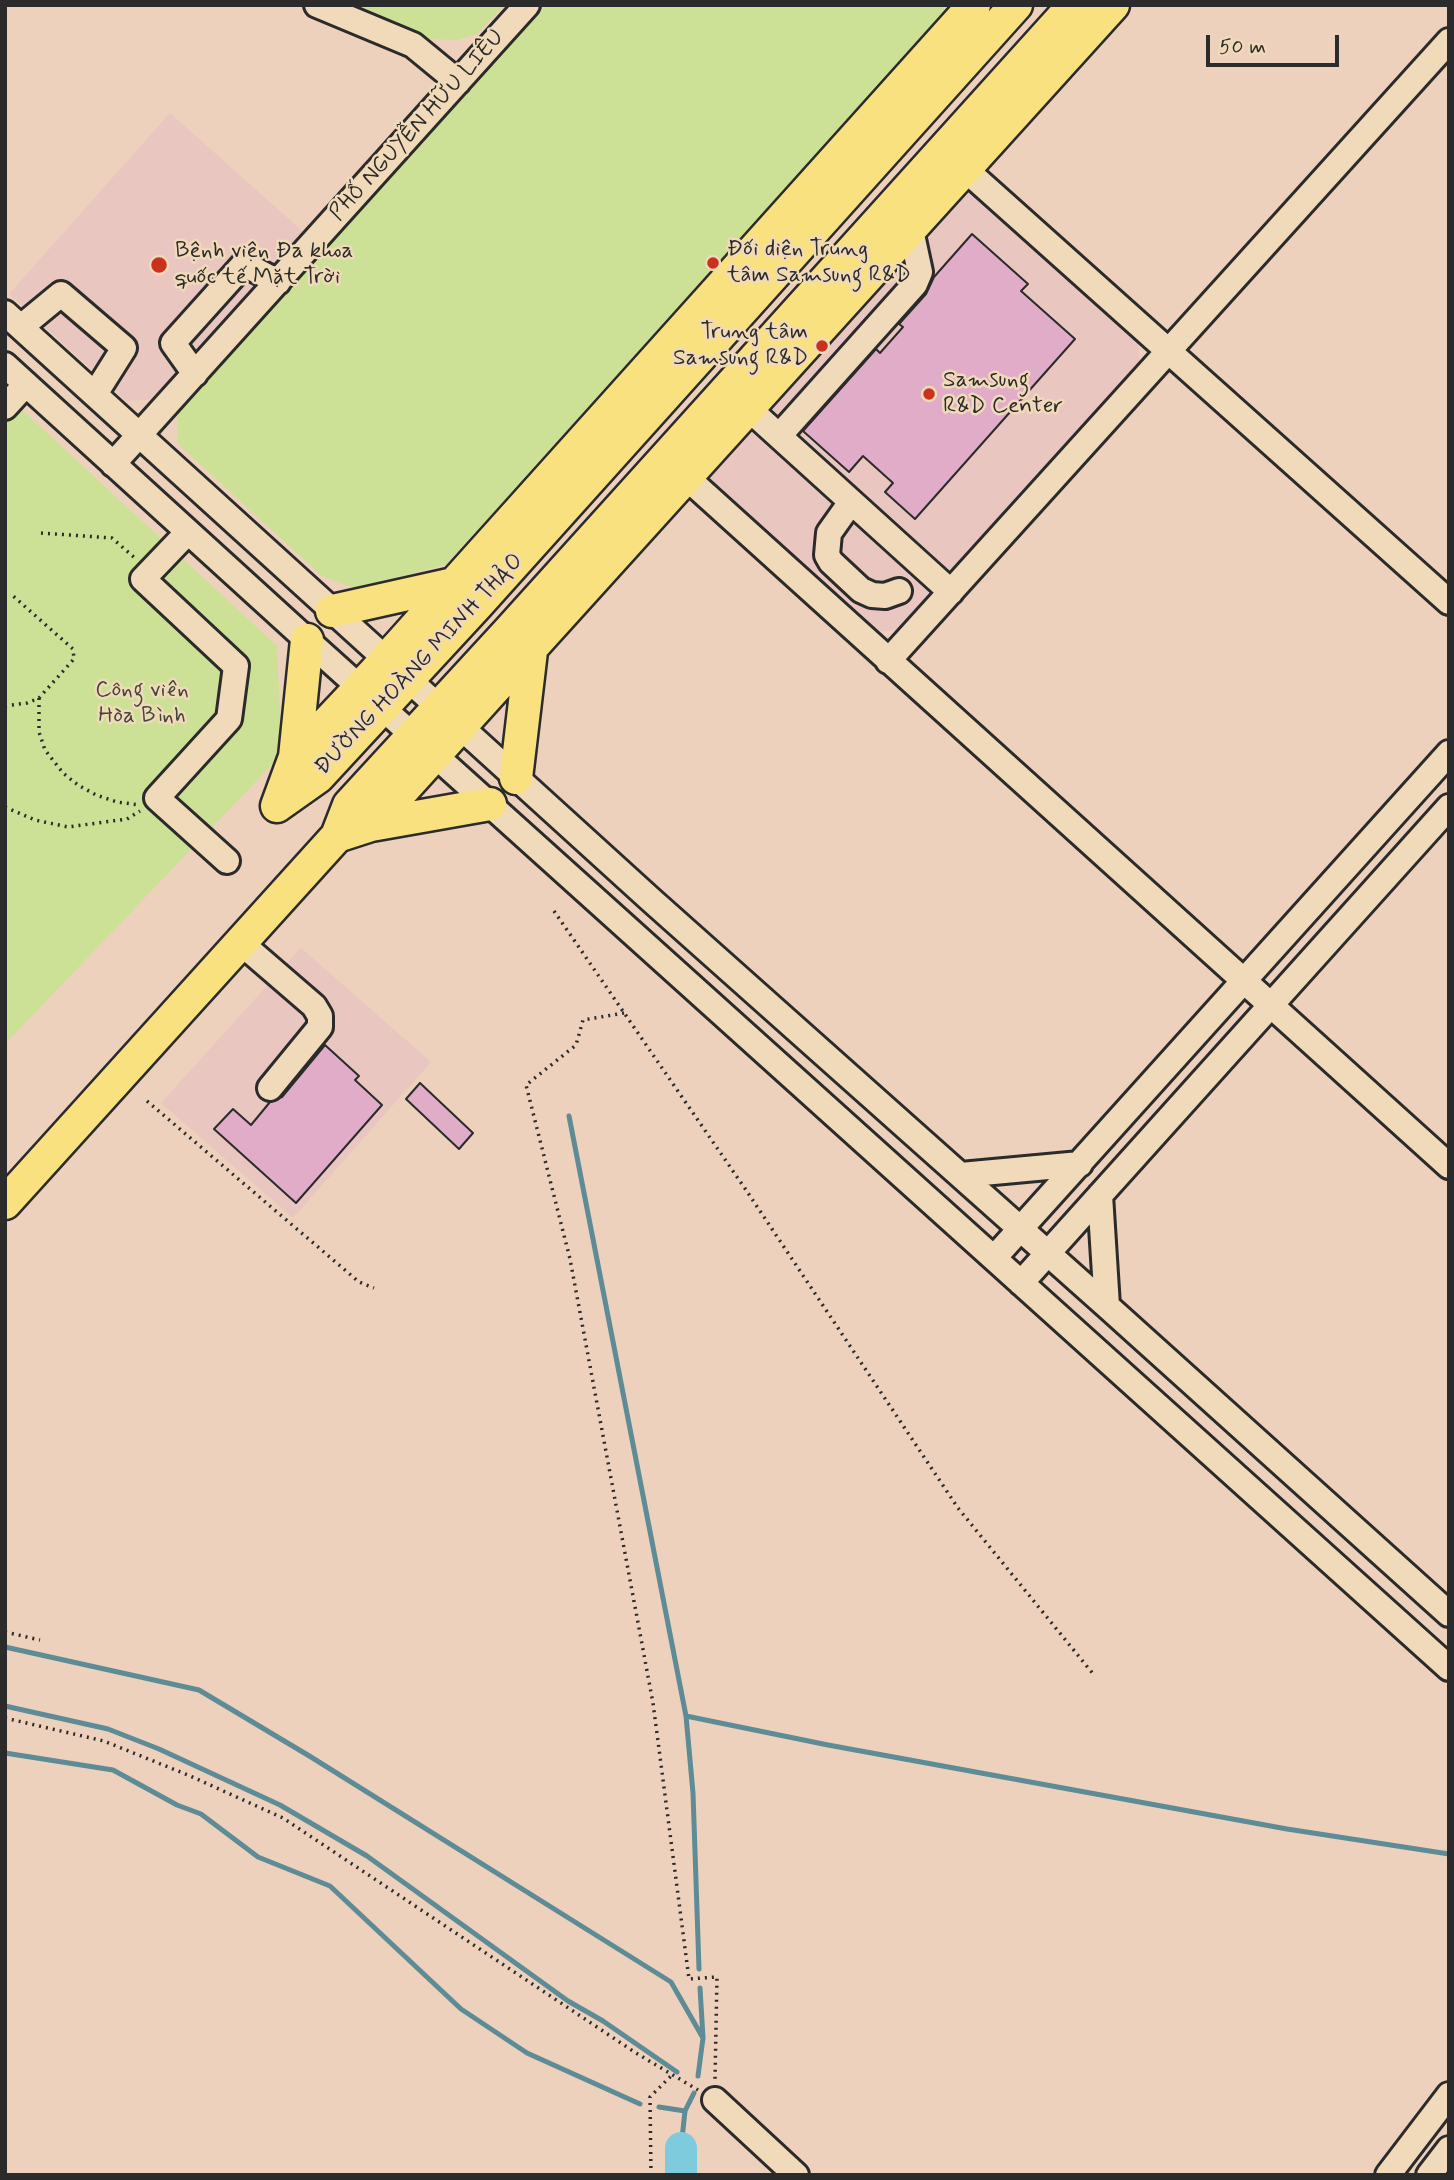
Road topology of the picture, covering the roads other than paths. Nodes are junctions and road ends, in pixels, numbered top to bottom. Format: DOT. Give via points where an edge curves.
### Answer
graph roads {
  1 [pos="317,5"];
  2 [pos="527,5"];
  3 [pos="975,5"];
  4 [pos="1016,5"];
  5 [pos="1074,5"];
  6 [pos="1113,5"];
  7 [pos="1449,41"];
  8 [pos="458,82"];
  9 [pos="966,170"];
  10 [pos="911,230"];
  11 [pos="278,282"];
  12 [pos="13,320"];
  13 [pos="1170,352"];
  14 [pos="5,365"];
  15 [pos="195,374"];
  16 [pos="26,384"];
  17 [pos="95,394"];
  18 [pos="5,407"];
  19 [pos="749,409"];
  20 [pos="140,434"];
  21 [pos="779,436"];
  22 [pos="113,464"];
  23 [pos="686,477"];
  24 [pos="851,502"];
  25 [pos="188,532"];
  26 [pos="453,584"];
  27 [pos="899,591"];
  28 [pos="951,592"];
  29 [pos="1449,602"];
  30 [pos="477,606"];
  31 [pos="332,611"];
  32 [pos="307,640"];
  33 [pos="520,641"];
  34 [pos="888,661"];
  35 [pos="397,670"];
  36 [pos="371,698"];
  37 [pos="449,717"];
  38 [pos="424,745"];
  39 [pos="1449,753"];
  40 [pos="307,767"];
  41 [pos="516,778"];
  42 [pos="489,804"];
  43 [pos="277,806"];
  44 [pos="1449,807"];
  45 [pos="360,815"];
  46 [pos="227,861"];
  47 [pos="241,943"];
  48 [pos="1243,981"];
  49 [pos="1270,1005"];
  50 [pos="270,1088"];
  51 [pos="1080,1164"];
  52 [pos="1449,1166"];
  53 [pos="961,1175"];
  54 [pos="1100,1195"];
  55 [pos="5,1203"];
  56 [pos="1020,1230"];
  57 [pos="1048,1254"];
  58 [pos="994,1258"];
  59 [pos="1021,1283"];
  60 [pos="1107,1306"];
  61 [pos="1449,1614"];
  62 [pos="1449,1668"];
  63 [pos="1449,2095"];
  64 [pos="715,2100"];
  65 [pos="1449,2149"];
  66 [pos="796,2175"];
  67 [pos="1388,2175"];
  68 [pos="1429,2175"];
  1 -- 8 [label="street" via="413,45"];
  2 -- 8 [label="street, PHỐ NGUYỄN HỮU LIÊU"];
  3 -- 26 [label="main road, ĐƯỜNG HOÀNG MINH THẢO"];
  4 -- 30 [label="main road, ĐƯỜNG HOÀNG MINH THẢO"];
  5 -- 33 [label="main road, ĐƯỜNG HOÀNG MINH THẢO"];
  6 -- 9 [label="main road, ĐƯỜNG HOÀNG MINH THẢO"];
  7 -- 13 [label="street"];
  8 -- 11 [label="street, PHỐ NGUYỄN HỮU LIÊU"];
  9 -- 10 [label="main road, ĐƯỜNG HOÀNG MINH THẢO"];
  9 -- 13 [label="street"];
  10 -- 19 [label="main road, ĐƯỜNG HOÀNG MINH THẢO"];
  10 -- 21 [label="street" via="920,272 915,284"];
  11 -- 15 [label="street, PHỐ NGUYỄN HỮU LIÊU"];
  11 -- 15 [label="street" via="244,264 173,343"];
  12 -- 17 [label="street"];
  12 -- 17 [label="street" via="61,294 124,348"];
  13 -- 28 [label="street"];
  13 -- 29 [label="street"];
  14 -- 16 [label="street"];
  15 -- 20 [label="street, PHỐ NGUYỄN HỮU LIÊU"];
  16 -- 18 [label="street"];
  16 -- 22 [label="street"];
  17 -- 20 [label="street"];
  19 -- 21 [label="street"];
  19 -- 23 [label="main road, ĐƯỜNG HOÀNG MINH THẢO"];
  20 -- 22 [label="street, PHỐ NGUYỄN HỮU LIÊU"];
  20 -- 31 [label="street"];
  21 -- 24 [label="street"];
  22 -- 25 [label="street"];
  23 -- 33 [label="main road, ĐƯỜNG HOÀNG MINH THẢO"];
  23 -- 34 [label="street"];
  24 -- 27 [label="street" via="829,533 827,555 861,590 885,596"];
  24 -- 28 [label="street"];
  25 -- 32 [label="street"];
  25 -- 46 [label="street" via="143,579 236,666 229,719 157,798"];
  26 -- 30 [label="main road"];
  26 -- 31 [label="main road"];
  26 -- 35 [label="main road, ĐƯỜNG HOÀNG MINH THẢO"];
  28 -- 34 [label="street"];
  30 -- 35 [label="main road, ĐƯỜNG HOÀNG MINH THẢO"];
  31 -- 35 [label="street"];
  32 -- 36 [label="street"];
  32 -- 40 [label="main road"];
  33 -- 37 [label="main road, ĐƯỜNG HOÀNG MINH THẢO"];
  33 -- 41 [label="main road"];
  34 -- 48 [label="street"];
  35 -- 36 [label="main road, ĐƯỜNG HOÀNG MINH THẢO"];
  35 -- 37 [label="street"];
  36 -- 38 [label="street"];
  36 -- 40 [label="main road, ĐƯỜNG HOÀNG MINH THẢO"];
  37 -- 38 [label="main road, ĐƯỜNG HOÀNG MINH THẢO"];
  37 -- 41 [label="street"];
  38 -- 42 [label="street"];
  38 -- 45 [label="main road, ĐƯỜNG HOÀNG MINH THẢO"];
  39 -- 48 [label="street"];
  40 -- 43 [label="main road, ĐƯỜNG HOÀNG MINH THẢO"];
  40 -- 45 [label="main road"];
  41 -- 53 [label="street"];
  42 -- 45 [label="main road"];
  42 -- 58 [label="street"];
  44 -- 49 [label="street"];
  45 -- 47 [label="main road, ĐƯỜNG HOÀNG MINH THẢO"];
  47 -- 50 [label="street" via="320,1016 320,1027"];
  47 -- 55 [label="main road, ĐƯỜNG HOÀNG MINH THẢO"];
  48 -- 49 [label="street"];
  48 -- 51 [label="street"];
  49 -- 52 [label="street"];
  49 -- 54 [label="street"];
  51 -- 53 [label="street"];
  51 -- 56 [label="street"];
  53 -- 56 [label="street"];
  54 -- 57 [label="street"];
  54 -- 60 [label="street"];
  56 -- 57 [label="street"];
  56 -- 58 [label="street"];
  57 -- 59 [label="street"];
  57 -- 60 [label="street"];
  58 -- 59 [label="street"];
  59 -- 62 [label="street"];
  60 -- 61 [label="street"];
  63 -- 67 [label="street"];
  64 -- 66 [label="street"];
  65 -- 68 [label="street"];
}
